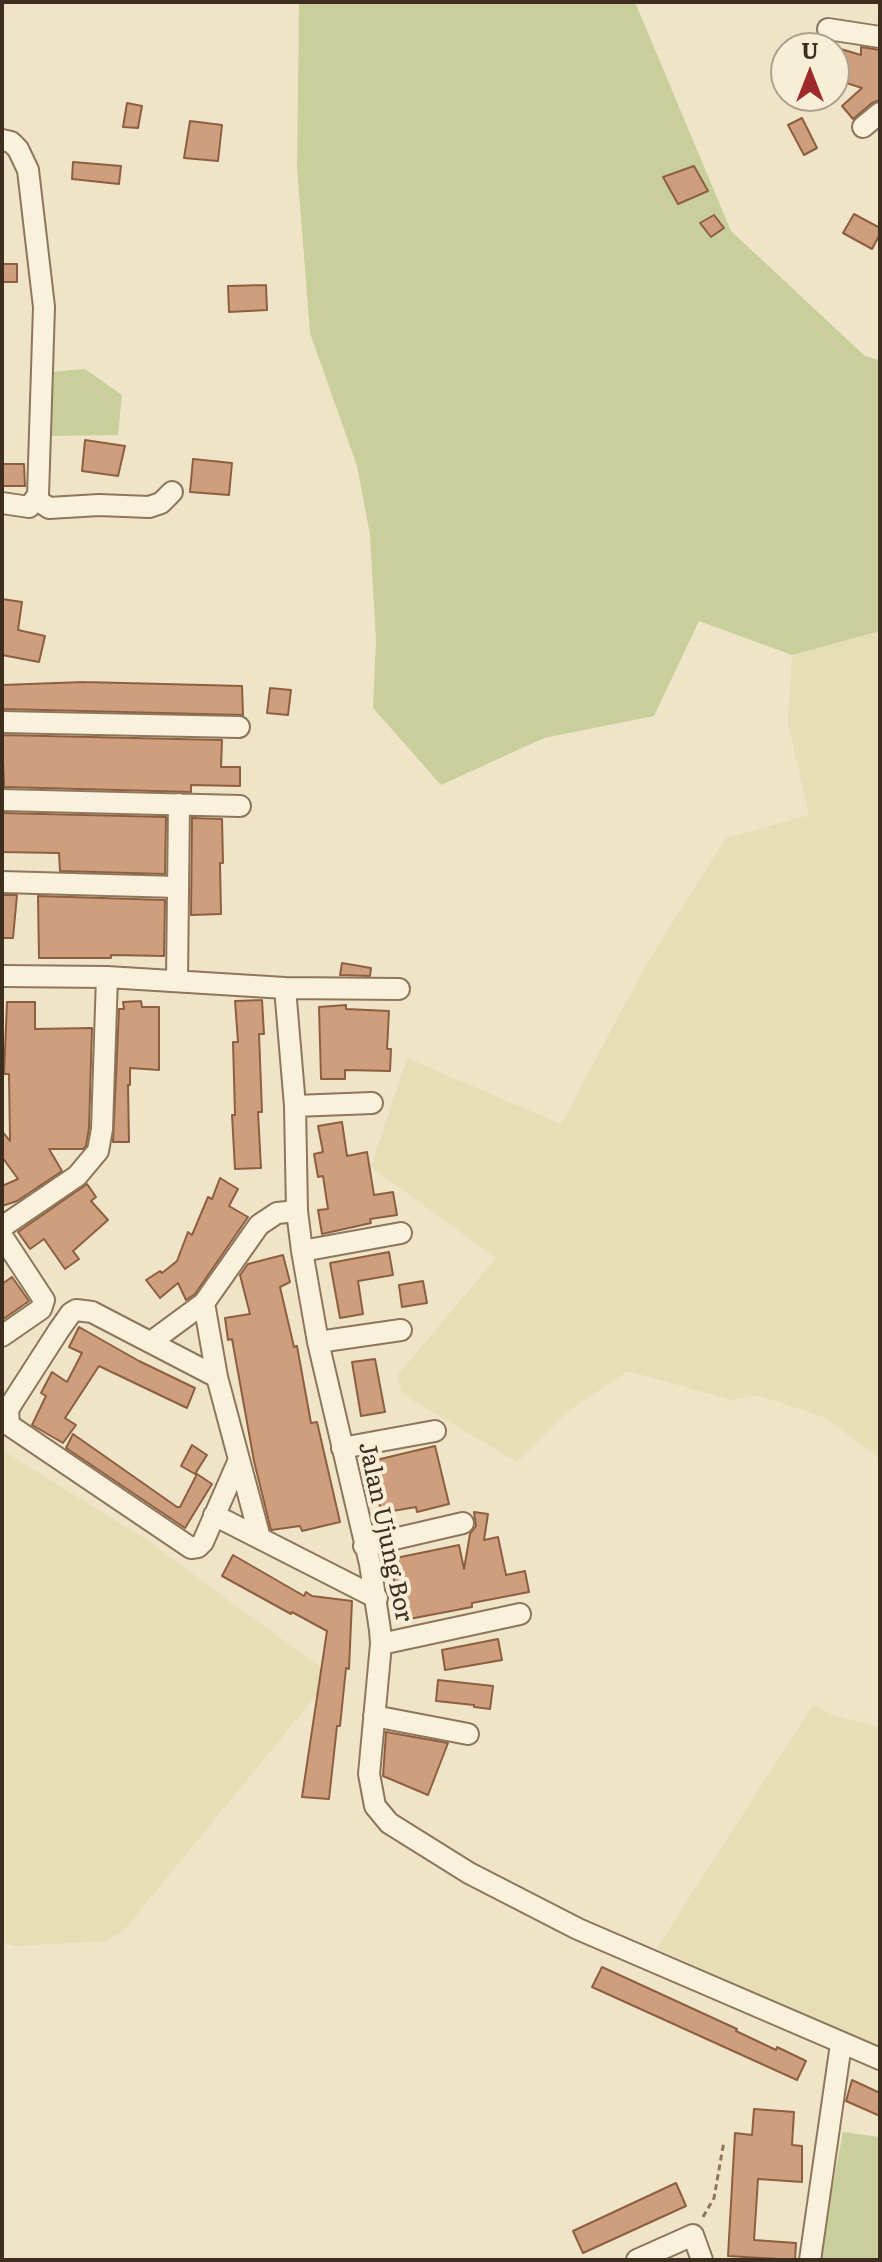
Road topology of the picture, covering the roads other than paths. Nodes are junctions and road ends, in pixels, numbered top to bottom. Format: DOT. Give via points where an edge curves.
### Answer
graph roads {
  1 [pos="828,29"];
  2 [pos="880,37"];
  3 [pos="880,113"];
  4 [pos="863,127"];
  5 [pos="2,140"];
  6 [pos="172,492"];
  7 [pos="37,500"];
  8 [pos="2,503"];
  9 [pos="2,722"];
  10 [pos="239,727"];
  11 [pos="2,800"];
  12 [pos="179,804"];
  13 [pos="240,806"];
  14 [pos="2,882"];
  15 [pos="177,887"];
  16 [pos="2,976"];
  17 [pos="107,977"];
  18 [pos="177,980"];
  19 [pos="285,988"];
  20 [pos="399,989"];
  21 [pos="372,1103"];
  22 [pos="295,1106"];
  23 [pos="297,1211"];
  24 [pos="2,1227"];
  25 [pos="401,1233"];
  26 [pos="2,1236"];
  27 [pos="302,1251"];
  28 [pos="204,1303"];
  29 [pos="401,1330"];
  30 [pos="2,1336"];
  31 [pos="151,1342"];
  32 [pos="318,1342"];
  33 [pos="217,1377"];
  34 [pos="435,1431"];
  35 [pos="342,1448"];
  36 [pos="238,1462"];
  37 [pos="214,1515"];
  38 [pos="463,1523"];
  39 [pos="260,1538"];
  40 [pos="364,1546"];
  41 [pos="377,1598"];
  42 [pos="520,1614"];
  43 [pos="381,1644"];
  44 [pos="374,1716"];
  45 [pos="468,1734"];
  46 [pos="841,2044"];
  47 [pos="880,2059"];
  48 [pos="637,2260"];
  49 [pos="702,2260"];
  50 [pos="810,2260"];
  1 -- 2 [label="street"];
  3 -- 4 [label="street"];
  5 -- 7 [label="street" via="18,149 28,170 44,307"];
  6 -- 7 [label="street" via="149,507 49,508"];
  7 -- 8 [label="street" via="29,507"];
  9 -- 10 [label="street"];
  11 -- 12 [label="street"];
  12 -- 13 [label="street"];
  12 -- 15 [label="street"];
  14 -- 15 [label="street"];
  15 -- 18 [label="street"];
  16 -- 17 [label="street"];
  17 -- 18 [label="street"];
  17 -- 24 [label="street" via="98,1151 77,1176"];
  18 -- 19 [label="street"];
  19 -- 20 [label="street"];
  19 -- 22 [label="street, Jalan Ujung Bor"];
  21 -- 22 [label="street"];
  22 -- 23 [label="street, Jalan Ujung Bor"];
  23 -- 27 [label="street, Jalan Ujung Bor"];
  23 -- 28 [label="street" via="277,1213 259,1225"];
  25 -- 27 [label="street"];
  26 -- 30 [label="street" via="44,1300 41,1309"];
  27 -- 32 [label="street, Jalan Ujung Bor"];
  28 -- 31 [label="street"];
  28 -- 33 [label="street"];
  29 -- 32 [label="street"];
  31 -- 33 [label="street"];
  31 -- 37 [label="street" via="92,1312 71,1313 8,1410 9,1425 191,1548 200,1546"];
  32 -- 35 [label="street, Jalan Ujung Bor"];
  33 -- 36 [label="street"];
  34 -- 35 [label="street"];
  35 -- 40 [label="street, Jalan Ujung Bor"];
  36 -- 37 [label="street"];
  36 -- 39 [label="street"];
  37 -- 39 [label="street"];
  38 -- 40 [label="street"];
  39 -- 41 [label="street"];
  40 -- 41 [label="street, Jalan Ujung Bor"];
  41 -- 43 [label="street, Jalan Ujung Bor"];
  42 -- 43 [label="street"];
  43 -- 44 [label="street, Jalan Ujung Bor"];
  44 -- 45 [label="street"];
  44 -- 46 [label="street, Jalan Ujung Bor" via="369,1774 375,1806 389,1823 469,1873 578,1929"];
  46 -- 47 [label="street, Jalan Ujung Bor"];
  46 -- 50 [label="street"];
  48 -- 49 [label="street" via="693,2235"];
}
